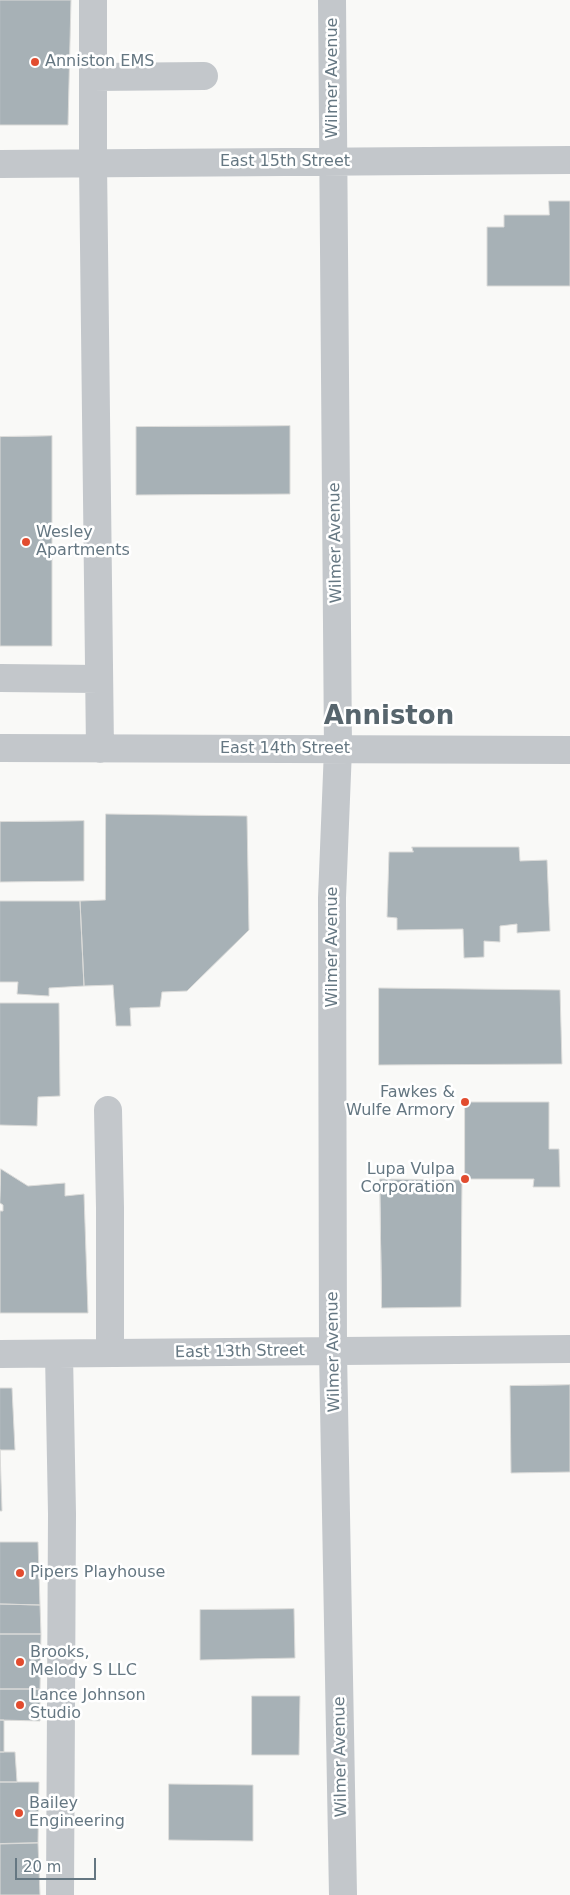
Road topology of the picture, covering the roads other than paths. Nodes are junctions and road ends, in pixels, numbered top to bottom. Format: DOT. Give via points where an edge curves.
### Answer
graph roads {
  1 [pos="94,0"];
  2 [pos="332,0"];
  3 [pos="93,76"];
  4 [pos="204,76"];
  5 [pos="570,160"];
  6 [pos="333,161"];
  7 [pos="93,163"];
  8 [pos="0,164"];
  9 [pos="0,678"];
  10 [pos="99,679"];
  11 [pos="0,748"];
  12 [pos="100,749"];
  13 [pos="338,749"];
  14 [pos="570,750"];
  15 [pos="108,1110"];
  16 [pos="570,1349"];
  17 [pos="333,1351"];
  18 [pos="110,1353"];
  19 [pos="0,1354"];
  20 [pos="60,1354"];
  21 [pos="60,1895"];
  22 [pos="343,1895"];
  1 -- 3 [label="street"];
  2 -- 6 [label="street, Wilmer Avenue"];
  3 -- 4 [label="street"];
  3 -- 7 [label="street"];
  5 -- 6 [label="street, East 15th Street"];
  6 -- 7 [label="street, East 15th Street"];
  6 -- 13 [label="street, Wilmer Avenue"];
  7 -- 8 [label="street, East 15th Street"];
  7 -- 10 [label="street"];
  9 -- 10 [label="street"];
  10 -- 12 [label="street"];
  11 -- 12 [label="street, East 14th Street"];
  12 -- 13 [label="street, East 14th Street"];
  13 -- 14 [label="street, East 14th Street"];
  13 -- 17 [label="street, Wilmer Avenue" via="332,898"];
  15 -- 18 [label="street"];
  16 -- 17 [label="street, East 13th Street"];
  17 -- 18 [label="street, East 13th Street"];
  17 -- 22 [label="street, Wilmer Avenue"];
  18 -- 20 [label="street, East 13th Street"];
  19 -- 20 [label="street, East 13th Street"];
  20 -- 21 [label="street"];
}
